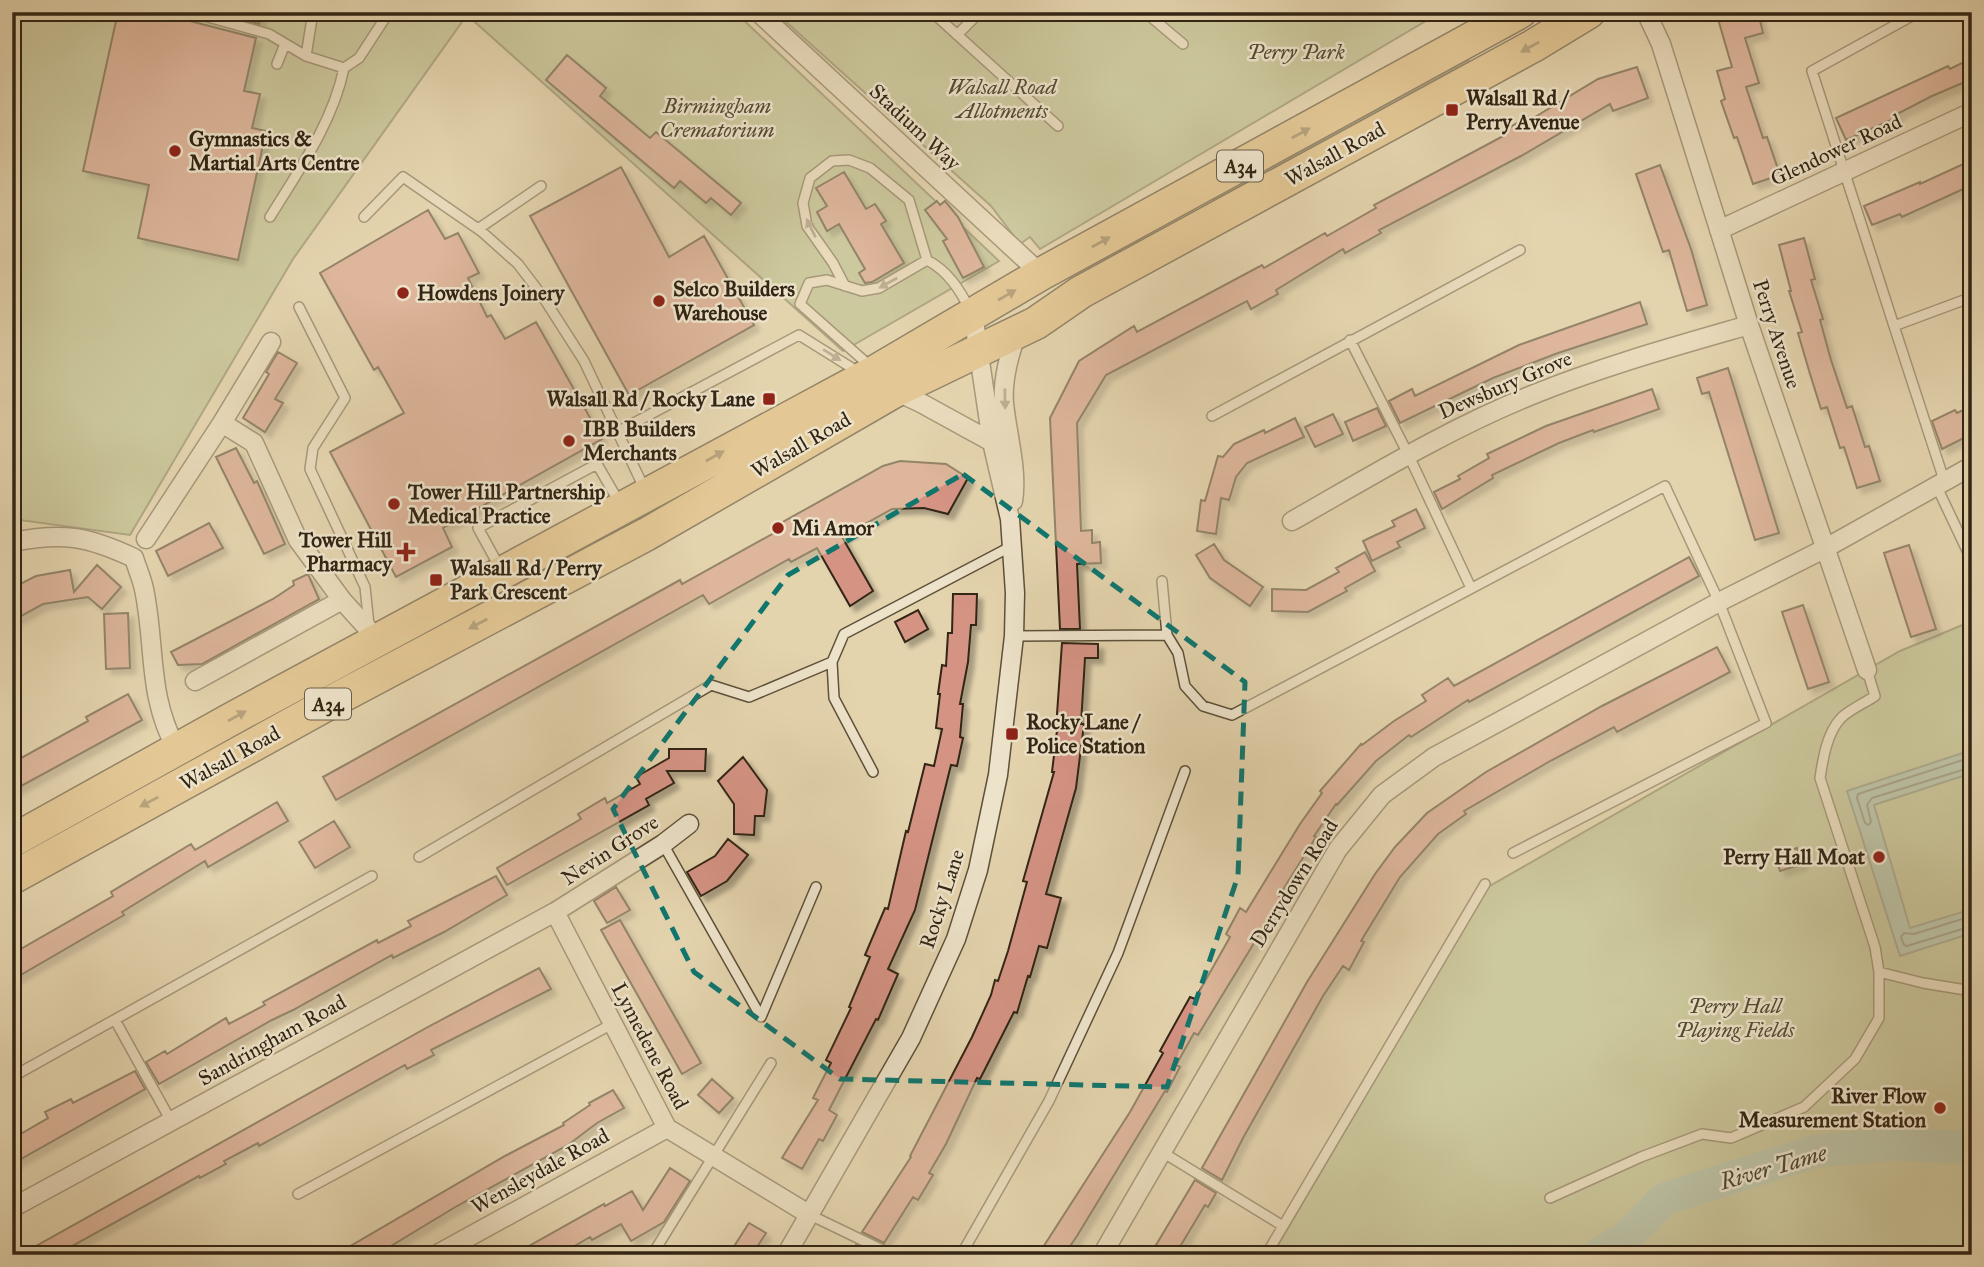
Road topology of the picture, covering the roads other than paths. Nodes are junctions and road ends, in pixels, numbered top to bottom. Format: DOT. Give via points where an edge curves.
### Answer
graph roads {
  1 [pos="190,12"];
  2 [pos="313,12"];
  3 [pos="389,12"];
  4 [pos="758,12"];
  5 [pos="932,12"];
  6 [pos="980,12"];
  7 [pos="1144,12"];
  8 [pos="1520,12"];
  9 [pos="1589,12"];
  10 [pos="1646,12"];
  11 [pos="1919,12"];
  12 [pos="957,35"];
  13 [pos="285,44"];
  14 [pos="1183,44"];
  15 [pos="306,56"];
  16 [pos="277,64"];
  17 [pos="344,68"];
  18 [pos="1972,112"];
  19 [pos="1058,127"];
  20 [pos="1844,171"];
  21 [pos="541,186"];
  22 [pos="270,217"];
  23 [pos="364,217"];
  24 [pos="478,229"];
  25 [pos="1719,230"];
  26 [pos="1520,250"];
  27 [pos="928,260"];
  28 [pos="1041,274"];
  29 [pos="845,286"];
  30 [pos="1081,292"];
  31 [pos="1972,297"];
  32 [pos="299,307"];
  33 [pos="973,314"];
  34 [pos="1749,325"];
  35 [pos="1894,326"];
  36 [pos="1017,333"];
  37 [pos="1350,341"];
  38 [pos="271,342"];
  39 [pos="978,351"];
  40 [pos="879,379"];
  41 [pos="1212,416"];
  42 [pos="222,424"];
  43 [pos="617,432"];
  44 [pos="992,442"];
  45 [pos="1408,454"];
  46 [pos="1972,466"];
  47 [pos="1940,483"];
  48 [pos="635,502"];
  49 [pos="1010,519"];
  50 [pos="1292,520"];
  51 [pos="146,539"];
  52 [pos="12,542"];
  53 [pos="1012,546"];
  54 [pos="1824,549"];
  55 [pos="1972,561"];
  56 [pos="503,572"];
  57 [pos="1162,581"];
  58 [pos="1471,588"];
  59 [pos="342,600"];
  60 [pos="1719,602"];
  61 [pos="1167,635"];
  62 [pos="1014,636"];
  63 [pos="370,637"];
  64 [pos="832,662"];
  65 [pos="1867,670"];
  66 [pos="195,681"];
  67 [pos="177,750"];
  68 [pos="1185,771"];
  69 [pos="873,772"];
  70 [pos="690,824"];
  71 [pos="12,841"];
  72 [pos="663,844"];
  73 [pos="1513,853"];
  74 [pos="419,858"];
  75 [pos="372,876"];
  76 [pos="12,878"];
  77 [pos="1485,884"];
  78 [pos="816,887"];
  79 [pos="555,912"];
  80 [pos="1879,972"];
  81 [pos="1972,990"];
  82 [pos="115,1020"];
  83 [pos="612,1024"];
  84 [pos="771,1063"];
  85 [pos="12,1077"];
  86 [pos="171,1121"];
  87 [pos="667,1128"];
  88 [pos="1162,1152"];
  89 [pos="714,1157"];
  90 [pos="298,1194"];
  91 [pos="1550,1198"];
  92 [pos="12,1208"];
  93 [pos="810,1215"];
  94 [pos="1283,1226"];
  95 [pos="436,1255"];
  96 [pos="652,1255"];
  97 [pos="786,1255"];
  98 [pos="893,1255"];
  99 [pos="961,1255"];
  100 [pos="1102,1255"];
  101 [pos="1266,1255"];
  1 -- 13 [label="lane" via="269,34"];
  2 -- 15 [label="lane"];
  3 -- 17 [label="lane" via="359,58"];
  4 -- 28 [label="street, Stadium Way"];
  5 -- 12 [label="lane"];
  6 -- 12 [label="lane"];
  7 -- 14 [label="lane"];
  28 -- 8 [label="highway, Walsall Road / A34, one-way"];
  9 -- 30 [label="highway, Walsall Road / A34, one-way"];
  10 -- 25 [label="street, Perry Avenue" via="1661,44"];
  11 -- 20 [label="lane" via="1812,71"];
  12 -- 19 [label="lane"];
  13 -- 15 [label="lane"];
  13 -- 16 [label="lane"];
  15 -- 17 [label="lane"];
  17 -- 22 [label="lane" via="321,132"];
  18 -- 20 [label="street, Glendower Road"];
  20 -- 25 [label="street, Glendower Road"];
  20 -- 35 [label="lane"];
  21 -- 24 [label="lane"];
  23 -- 24 [label="lane" via="403,177"];
  24 -- 43 [label="lane" via="518,264 543,297 584,361"];
  25 -- 34 [label="street, Perry Avenue"];
  26 -- 37 [label="lane"];
  27 -- 29 [label="lane, one-way" via="879,288"];
  29 -- 27 [label="lane, one-way" via="807,226 803,203 810,178 832,161 849,160 870,168 909,200"];
  27 -- 33 [label="lane" via="954,283"];
  28 -- 30 [label="highway" via="1056,288"];
  33 -- 28 [label="highway, Walsall Road / A34, one-way"];
  29 -- 40 [label="lane" via="828,280 809,283 800,304"];
  30 -- 36 [label="highway, Walsall Road / A34"];
  31 -- 35 [label="lane"];
  32 -- 63 [label="lane" via="345,398 313,448 310,469 365,587"];
  33 -- 39 [label="street, Rocky Lane"];
  33 -- 40 [label="highway, Walsall Road / A34"];
  34 -- 45 [label="street, Dewsbury Grove" via="1627,360 1532,395"];
  34 -- 54 [label="street, Perry Avenue"];
  35 -- 47 [label="lane"];
  36 -- 39 [label="highway, Walsall Road / A34"];
  36 -- 49 [label="street, Rocky Lane, one-way" via="1009,355 1004,400 1014,496"];
  37 -- 41 [label="lane"];
  37 -- 45 [label="lane"];
  38 -- 42 [label="street"];
  39 -- 40 [label="highway, Walsall Road / A34"];
  39 -- 44 [label="street, Rocky Lane"];
  43 -- 40 [label="lane, one-way" via="799,335"];
  40 -- 44 [label="street"];
  48 -- 40 [label="highway, Walsall Road / A34, one-way" via="726,450"];
  40 -- 76 [label="highway, Walsall Road / A34, one-way" via="647,534"];
  42 -- 51 [label="street"];
  42 -- 59 [label="street" via="254,443 298,540"];
  43 -- 48 [label="lane"];
  44 -- 49 [label="street, Rocky Lane"];
  45 -- 50 [label="street, Dewsbury Grove"];
  45 -- 58 [label="lane"];
  46 -- 47 [label="street, Derrydown Road"];
  47 -- 54 [label="street, Derrydown Road"];
  47 -- 55 [label="lane"];
  48 -- 56 [label="highway, Walsall Road / A34"];
  48 -- 56 [label="lane" via="597,464 561,483 478,528"];
  49 -- 53 [label="street, Rocky Lane"];
  52 -- 67 [label="street" via="46,535 77,537 134,558 144,589 158,707"];
  53 -- 62 [label="street, Rocky Lane"];
  53 -- 64 [label="lane" via="844,634"];
  54 -- 60 [label="street, Derrydown Road"];
  54 -- 65 [label="street, Perry Avenue"];
  56 -- 63 [label="highway, Walsall Road / A34"];
  57 -- 61 [label="lane"];
  58 -- 60 [label="lane" via="1665,486"];
  58 -- 61 [label="lane" via="1232,715 1203,706 1185,686 1178,653"];
  59 -- 63 [label="street"];
  59 -- 66 [label="street"];
  60 -- 73 [label="lane" via="1766,723"];
  60 -- 88 [label="street, Derrydown Road" via="1434,757 1382,795 1338,849"];
  61 -- 62 [label="lane"];
  62 -- 93 [label="street, Rocky Lane" via="998,775 978,870 956,939 911,1038"];
  67 -- 63 [label="highway, Walsall Road / A34, one-way"];
  64 -- 69 [label="lane" via="834,698"];
  64 -- 74 [label="lane" via="750,697 711,685"];
  65 -- 80 [label="lane" via="1875,696 1841,718 1823,756 1819,778 1875,947"];
  67 -- 71 [label="highway, Walsall Road / A34"];
  68 -- 99 [label="lane" via="1118,953 1049,1101"];
  70 -- 72 [label="street, Nevin Grove"];
  72 -- 78 [label="lane" via="761,1017"];
  72 -- 79 [label="street, Nevin Grove"];
  75 -- 82 [label="lane"];
  77 -- 94 [label="lane"];
  79 -- 83 [label="street, Lymedene Road"];
  79 -- 86 [label="street, Sandringham Road"];
  80 -- 81 [label="lane"];
  80 -- 91 [label="lane" via="1879,1018 1854,1059 1804,1107 1731,1138 1702,1134"];
  82 -- 85 [label="lane"];
  82 -- 86 [label="lane"];
  83 -- 87 [label="street, Lymedene Road"];
  83 -- 90 [label="lane"];
  84 -- 89 [label="lane"];
  86 -- 92 [label="street, Sandringham Road"];
  87 -- 89 [label="street, Lymedene Road"];
  87 -- 95 [label="street, Wensleydale Road"];
  88 -- 94 [label="lane"];
  88 -- 100 [label="street, Derrydown Road"];
  89 -- 93 [label="street, Lymedene Road"];
  89 -- 96 [label="lane"];
  93 -- 97 [label="street, Rocky Lane"];
  93 -- 98 [label="lane"];
  94 -- 101 [label="lane"];
}
